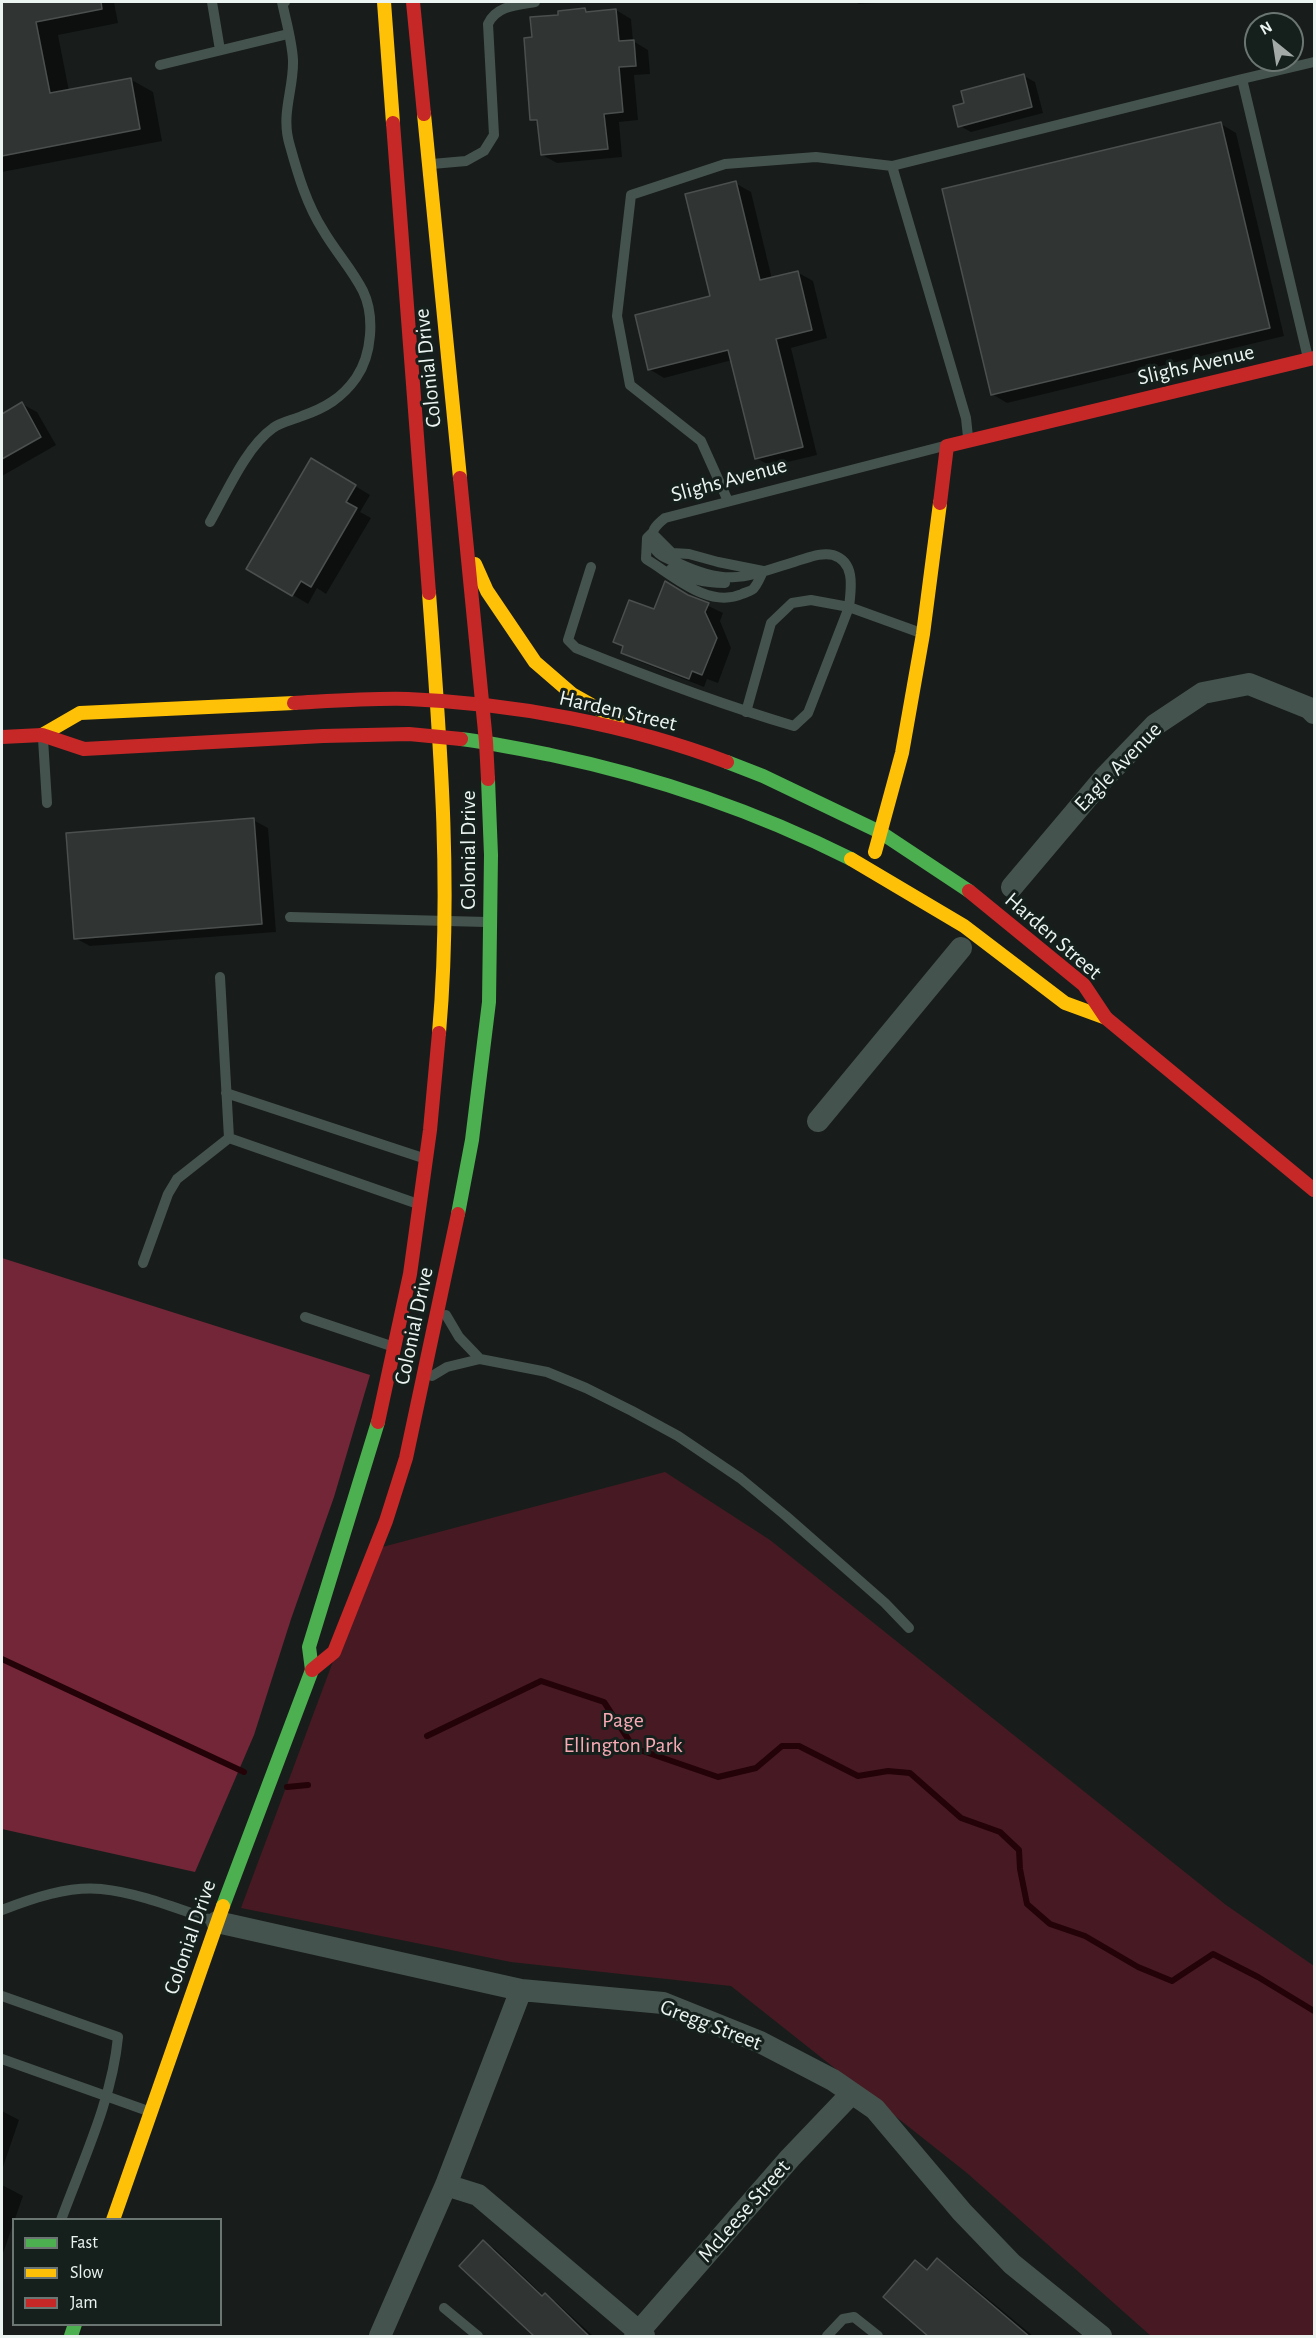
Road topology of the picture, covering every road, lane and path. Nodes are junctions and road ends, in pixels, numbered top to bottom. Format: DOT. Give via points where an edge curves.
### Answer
graph roads {
  1 [pos="212,2"];
  2 [pos="285,2"];
  3 [pos="384,2"];
  4 [pos="413,2"];
  5 [pos="535,2"];
  6 [pos="288,34"];
  7 [pos="220,51"];
  8 [pos="1314,62"];
  9 [pos="160,65"];
  10 [pos="1242,79"];
  11 [pos="429,164"];
  12 [pos="892,166"];
  13 [pos="1311,358"];
  14 [pos="968,440"];
  15 [pos="947,446"];
  16 [pos="728,501"];
  17 [pos="210,522"];
  18 [pos="652,539"];
  19 [pos="467,548"];
  20 [pos="591,567"];
  21 [pos="763,571"];
  22 [pos="849,607"];
  23 [pos="923,634"];
  24 [pos="438,700"];
  25 [pos="482,705"];
  26 [pos="746,712"];
  27 [pos="1314,712"];
  28 [pos="42,735"];
  29 [pos="2,737"];
  30 [pos="440,737"];
  31 [pos="648,737"];
  32 [pos="486,742"];
  33 [pos="47,802"];
  34 [pos="880,832"];
  35 [pos="870,868"];
  36 [pos="1012,886"];
  37 [pos="290,917"];
  38 [pos="445,922"];
  39 [pos="489,922"];
  40 [pos="958,952"];
  41 [pos="220,977"];
  42 [pos="1106,1018"];
  43 [pos="226,1093"];
  44 [pos="818,1120"];
  45 [pos="229,1138"];
  46 [pos="426,1159"];
  47 [pos="1314,1190"];
  48 [pos="420,1204"];
  49 [pos="143,1263"];
  50 [pos="441,1303"];
  51 [pos="305,1317"];
  52 [pos="394,1347"];
  53 [pos="480,1359"];
  54 [pos="424,1381"];
  55 [pos="909,1628"];
  56 [pos="312,1670"];
  57 [pos="2,1910"];
  58 [pos="217,1922"];
  59 [pos="521,1990"];
  60 [pos="2,1996"];
  61 [pos="2,2059"];
  62 [pos="852,2093"];
  63 [pos="106,2097"];
  64 [pos="151,2112"];
  65 [pos="446,2185"];
  66 [pos="62,2218"];
  67 [pos="114,2218"];
  68 [pos="444,2308"];
  69 [pos="639,2335"];
  70 [pos="380,2337"];
  71 [pos="478,2337"];
  72 [pos="827,2337"];
  73 [pos="878,2337"];
  74 [pos="1101,2337"];
  1 -- 7 [label="lane"];
  2 -- 6 [label="lane"];
  3 -- 24 [label="main road, Colonial Drive"];
  4 -- 11 [label="main road, Colonial Drive"];
  5 -- 11 [label="lane" via="500,10 488,24 494,135 484,151 466,161"];
  6 -- 7 [label="lane"];
  6 -- 17 [label="lane" via="293,61 286,109 289,143 322,230 364,292 369,344 358,375 339,399 264,436"];
  7 -- 9 [label="lane"];
  8 -- 10 [label="lane"];
  10 -- 12 [label="lane"];
  10 -- 13 [label="lane"];
  11 -- 19 [label="main road, Colonial Drive"];
  12 -- 14 [label="lane" via="966,418"];
  12 -- 16 [label="lane" via="816,157 725,164 631,195 616,316 630,385 701,441"];
  13 -- 14 [label="main road, Slighs Avenue"];
  14 -- 15 [label="main road, Slighs Avenue"];
  15 -- 16 [label="lane, Slighs Avenue"];
  15 -- 23 [label="main road"];
  16 -- 18 [label="lane, Slighs Avenue" via="665,518 656,525"];
  18 -- 21 [label="lane" via="672,553"];
  18 -- 21 [label="lane" via="660,555 696,572 724,579"];
  18 -- 21 [label="lane" via="647,538 646,559 706,594 732,599 753,589"];
  19 -- 25 [label="main road, Colonial Drive"];
  19 -- 31 [label="main road" via="487,591 535,662 572,694"];
  20 -- 26 [label="lane" via="568,640 576,648"];
  21 -- 22 [label="lane" via="811,557 834,556 850,574"];
  22 -- 23 [label="lane"];
  22 -- 26 [label="lane" via="811,600 792,603 771,623"];
  22 -- 26 [label="lane" via="808,713 794,726"];
  23 -- 34 [label="main road" via="902,753"];
  24 -- 25 [label="main road, Harden Street"];
  24 -- 28 [label="main road, Harden Street" via="327,700 80,713"];
  24 -- 30 [label="main road, Colonial Drive"];
  25 -- 31 [label="main road, Harden Street"];
  25 -- 32 [label="main road, Colonial Drive"];
  27 -- 36 [label="street, Eagle Avenue" via="1249,684 1203,693 1155,725"];
  28 -- 29 [label="main road, Harden Street"];
  28 -- 30 [label="main road, Harden Street" via="84,749 323,736"];
  28 -- 33 [label="lane"];
  30 -- 32 [label="main road, Harden Street"];
  30 -- 38 [label="main road, Colonial Drive"];
  31 -- 34 [label="main road, Harden Street" via="763,776"];
  32 -- 35 [label="main road, Harden Street" via="608,767 672,785 741,808"];
  32 -- 39 [label="main road, Colonial Drive" via="491,855"];
  34 -- 35 [label="main road"];
  34 -- 42 [label="main road, Harden Street" via="972,893 1032,941 1083,986"];
  35 -- 42 [label="main road, Harden Street" via="964,926 1065,1002"];
  37 -- 38 [label="lane"];
  38 -- 39 [label="lane"];
  38 -- 46 [label="main road, Colonial Drive" via="443,985"];
  39 -- 50 [label="main road, Colonial Drive" via="489,1002 482,1068"];
  40 -- 44 [label="street"];
  41 -- 43 [label="lane"];
  42 -- 47 [label="main road, Harden Street"];
  43 -- 45 [label="lane"];
  43 -- 46 [label="lane"];
  45 -- 48 [label="lane"];
  45 -- 49 [label="lane" via="177,1179"];
  46 -- 48 [label="main road, Colonial Drive"];
  48 -- 52 [label="main road, Colonial Drive"];
  50 -- 53 [label="lane" via="459,1337"];
  50 -- 54 [label="main road, Colonial Drive"];
  51 -- 52 [label="lane"];
  52 -- 56 [label="main road, Colonial Drive" via="379,1419 309,1647"];
  53 -- 54 [label="lane" via="447,1367"];
  53 -- 55 [label="lane" via="547,1372 678,1436 777,1508"];
  54 -- 56 [label="main road, Colonial Drive" via="386,1521 334,1652"];
  56 -- 58 [label="main road, Colonial Drive"];
  57 -- 58 [label="lane" via="58,1892 100,1889"];
  58 -- 59 [label="street, Gregg Street"];
  58 -- 64 [label="main road, Colonial Drive"];
  59 -- 62 [label="street, Gregg Street" via="663,2003 760,2042"];
  59 -- 65 [label="street"];
  60 -- 63 [label="lane" via="118,2037"];
  61 -- 63 [label="lane"];
  62 -- 69 [label="street, McLeese Street" via="790,2158"];
  62 -- 74 [label="street, Gregg Street" via="875,2109 962,2212 1012,2264"];
  63 -- 64 [label="lane"];
  63 -- 66 [label="lane"];
  64 -- 67 [label="main road, Colonial Drive"];
  65 -- 69 [label="street" via="478,2195"];
  65 -- 70 [label="street"];
  68 -- 71 [label="lane"];
  72 -- 73 [label="lane" via="843,2319 854,2317"];
}
